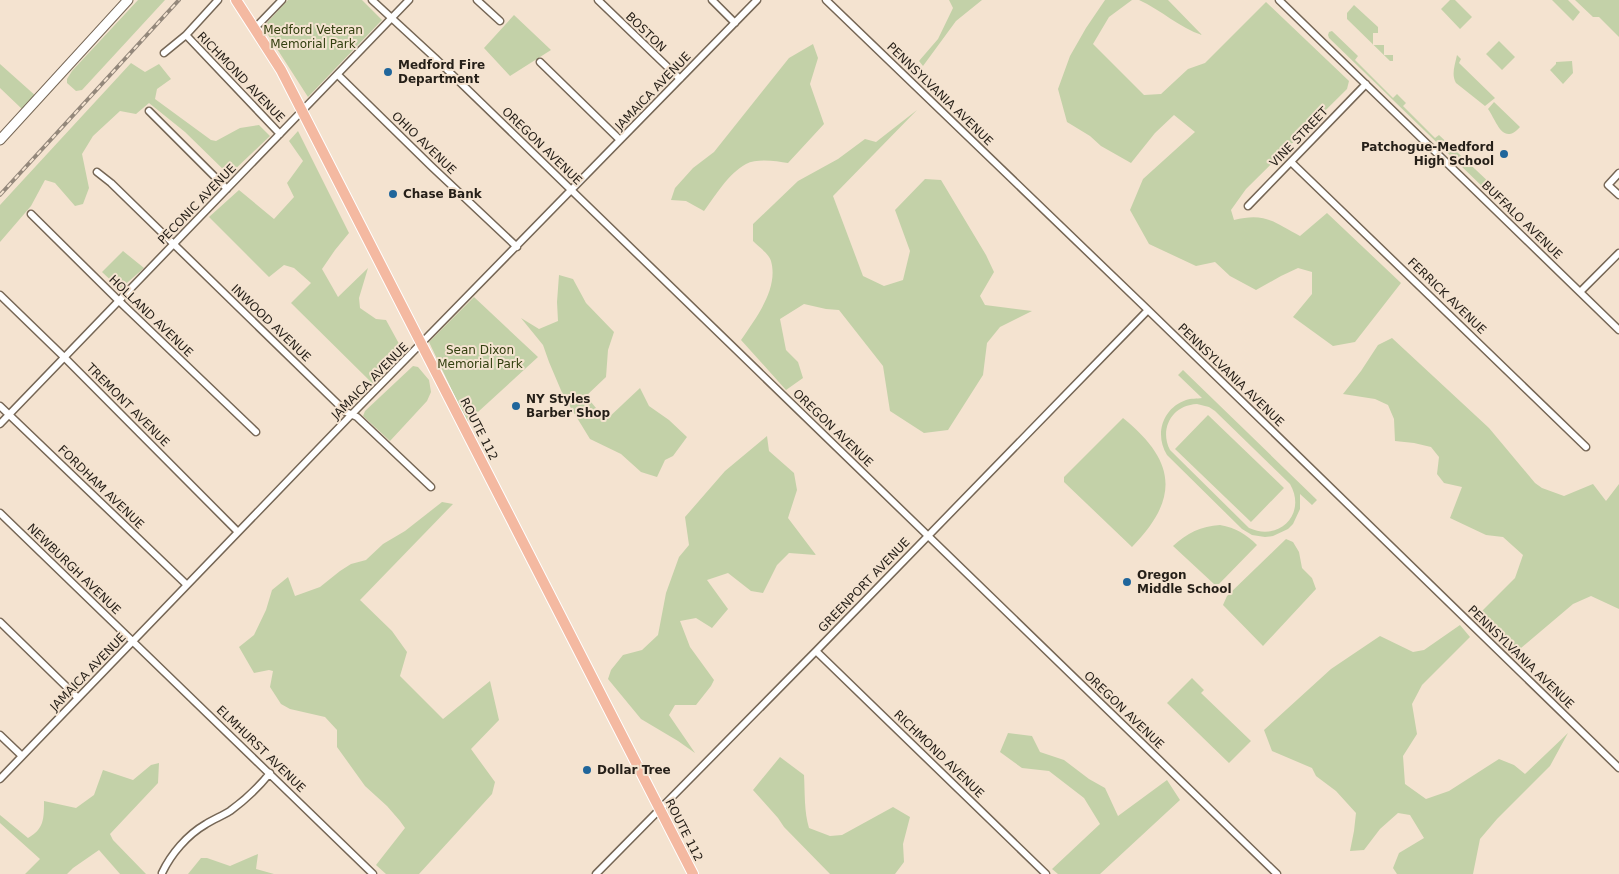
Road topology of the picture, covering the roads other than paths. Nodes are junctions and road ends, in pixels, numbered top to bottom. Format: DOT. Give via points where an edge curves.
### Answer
graph roads {
  1 [pos="128,0"];
  2 [pos="218,0"];
  3 [pos="236,0"];
  4 [pos="282,0"];
  5 [pos="372,0"];
  6 [pos="409,0"];
  7 [pos="476,0"];
  8 [pos="598,0"];
  9 [pos="712,0"];
  10 [pos="757,0"];
  11 [pos="826,0"];
  12 [pos="1279,0"];
  13 [pos="392,18"];
  14 [pos="500,21"];
  15 [pos="735,22"];
  16 [pos="255,28"];
  17 [pos="186,35"];
  18 [pos="164,53"];
  19 [pos="540,62"];
  20 [pos="338,74"];
  21 [pos="680,79"];
  22 [pos="1366,84"];
  23 [pos="149,111"];
  24 [pos="302,111"];
  25 [pos="280,134"];
  26 [pos="0,140"];
  27 [pos="620,140"];
  28 [pos="1291,162"];
  29 [pos="97,172"];
  30 [pos="1619,173"];
  31 [pos="227,189"];
  32 [pos="572,190"];
  33 [pos="1619,195"];
  34 [pos="1248,206"];
  35 [pos="31,214"];
  36 [pos="174,244"];
  37 [pos="517,247"];
  38 [pos="1619,253"];
  39 [pos="1580,292"];
  40 [pos="0,295"];
  41 [pos="119,301"];
  42 [pos="1148,310"];
  43 [pos="1619,330"];
  44 [pos="422,344"];
  45 [pos="64,357"];
  46 [pos="0,406"];
  47 [pos="9,414"];
  48 [pos="352,414"];
  49 [pos="0,424"];
  50 [pos="256,432"];
  51 [pos="1586,447"];
  52 [pos="431,487"];
  53 [pos="0,513"];
  54 [pos="238,532"];
  55 [pos="928,535"];
  56 [pos="187,585"];
  57 [pos="0,622"];
  58 [pos="133,641"];
  59 [pos="816,651"];
  60 [pos="78,698"];
  61 [pos="0,735"];
  62 [pos="22,756"];
  63 [pos="1619,768"];
  64 [pos="270,773"];
  65 [pos="0,778"];
  66 [pos="659,809"];
  67 [pos="162,873"];
  68 [pos="373,874"];
  69 [pos="596,874"];
  70 [pos="693,874"];
  71 [pos="1046,874"];
  72 [pos="1277,874"];
  1 -- 26 [label="street"];
  2 -- 17 [label="street"];
  3 -- 16 [label="main road, ROUTE 112"];
  4 -- 16 [label="street"];
  5 -- 13 [label="street, OREGON AVENUE"];
  6 -- 13 [label="street, PECONIC AVENUE"];
  7 -- 14 [label="street"];
  8 -- 21 [label="street, BOSTON"];
  9 -- 15 [label="street"];
  10 -- 15 [label="street, JAMAICA AVENUE"];
  11 -- 42 [label="street, PENNSYLVANIA AVENUE"];
  12 -- 22 [label="street, BUFFALO AVENUE"];
  13 -- 20 [label="street, PECONIC AVENUE"];
  13 -- 32 [label="street, OREGON AVENUE"];
  15 -- 21 [label="street, JAMAICA AVENUE"];
  16 -- 24 [label="main road, ROUTE 112" via="276,60"];
  17 -- 18 [label="street"];
  17 -- 25 [label="street, RICHMOND AVENUE"];
  19 -- 27 [label="street"];
  20 -- 24 [label="street, PECONIC AVENUE"];
  20 -- 37 [label="street, OHIO AVENUE"];
  21 -- 27 [label="street, JAMAICA AVENUE"];
  22 -- 28 [label="street, VINE STREET"];
  22 -- 39 [label="street, BUFFALO AVENUE"];
  23 -- 31 [label="street"];
  24 -- 25 [label="street, PECONIC AVENUE"];
  24 -- 44 [label="main road, ROUTE 112"];
  25 -- 31 [label="street, PECONIC AVENUE"];
  27 -- 32 [label="street, JAMAICA AVENUE"];
  28 -- 34 [label="street, VINE STREET"];
  28 -- 51 [label="street, FERRICK AVENUE"];
  29 -- 36 [label="street, INWOOD AVENUE"];
  30 -- 33 [label="street" via="1608,185"];
  31 -- 36 [label="street, PECONIC AVENUE"];
  32 -- 37 [label="street, JAMAICA AVENUE"];
  32 -- 55 [label="street, OREGON AVENUE"];
  35 -- 41 [label="street, HOLLAND AVENUE"];
  36 -- 41 [label="street, PECONIC AVENUE"];
  36 -- 48 [label="street, INWOOD AVENUE" via="346,412"];
  37 -- 44 [label="street, JAMAICA AVENUE"];
  38 -- 39 [label="street"];
  39 -- 43 [label="street, BUFFALO AVENUE"];
  40 -- 45 [label="street, TREMONT AVENUE"];
  41 -- 45 [label="street, PECONIC AVENUE"];
  41 -- 50 [label="street, HOLLAND AVENUE"];
  42 -- 55 [label="street, GREENPORT AVENUE"];
  42 -- 63 [label="street, PENNSYLVANIA AVENUE"];
  44 -- 48 [label="street, JAMAICA AVENUE"];
  44 -- 66 [label="main road, ROUTE 112"];
  45 -- 47 [label="street, PECONIC AVENUE"];
  45 -- 54 [label="street, TREMONT AVENUE"];
  46 -- 47 [label="street, FORDHAM AVENUE"];
  47 -- 49 [label="street, PECONIC AVENUE"];
  47 -- 56 [label="street, FORDHAM AVENUE"];
  48 -- 52 [label="street, INWOOD AVENUE"];
  48 -- 54 [label="street, JAMAICA AVENUE"];
  53 -- 58 [label="street, NEWBURGH AVENUE"];
  54 -- 56 [label="street, JAMAICA AVENUE"];
  55 -- 59 [label="street, GREENPORT AVENUE"];
  55 -- 72 [label="street, OREGON AVENUE"];
  56 -- 58 [label="street, JAMAICA AVENUE"];
  57 -- 60 [label="street"];
  58 -- 60 [label="street, JAMAICA AVENUE"];
  58 -- 64 [label="street, ELMHURST AVENUE"];
  59 -- 66 [label="street, GREENPORT AVENUE"];
  59 -- 71 [label="street, RICHMOND AVENUE"];
  60 -- 62 [label="street, JAMAICA AVENUE"];
  61 -- 62 [label="street"];
  62 -- 65 [label="street, JAMAICA AVENUE"];
  64 -- 67 [label="street" via="254,792 229,812 204,825 181,844"];
  64 -- 68 [label="street, ELMHURST AVENUE"];
  66 -- 69 [label="street, GREENPORT AVENUE"];
  66 -- 70 [label="main road, ROUTE 112"];
}
